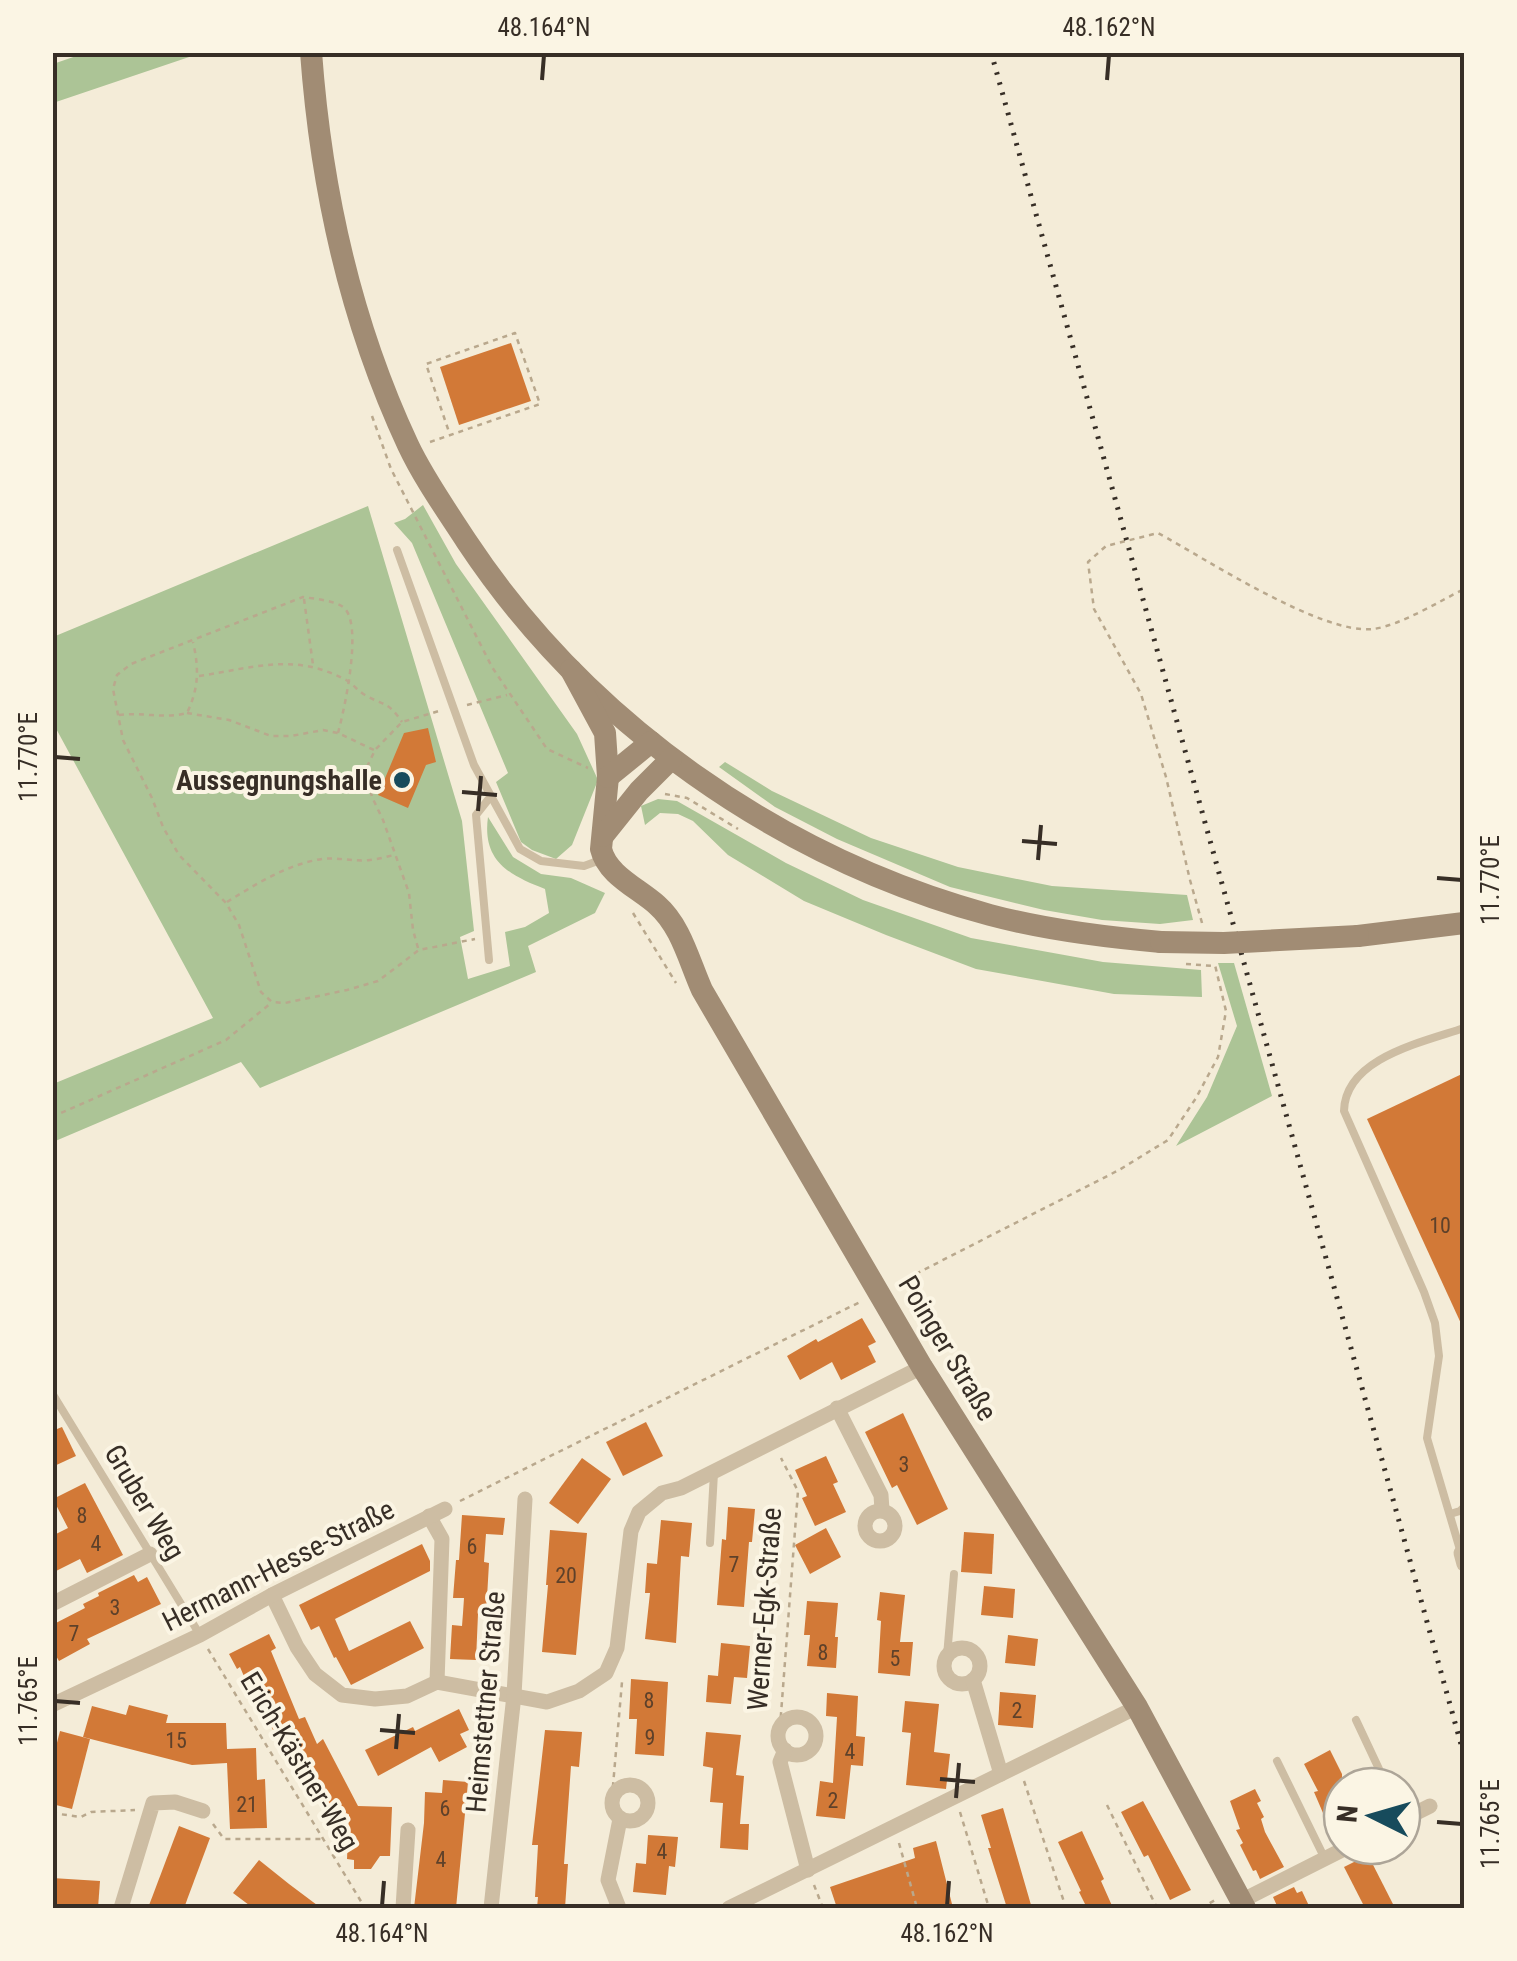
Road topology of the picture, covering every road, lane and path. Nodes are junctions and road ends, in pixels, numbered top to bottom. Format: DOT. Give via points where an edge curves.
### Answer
graph roads {
  1 [pos="311,52"];
  2 [pos="450,435"];
  3 [pos="410,449"];
  4 [pos="397,550"];
  5 [pos="1464,589"];
  6 [pos="304,597"];
  7 [pos="193,641"];
  8 [pos="313,666"];
  9 [pos="571,670"];
  10 [pos="198,676"];
  11 [pos="350,682"];
  12 [pos="509,695"];
  13 [pos="454,708"];
  14 [pos="187,713"];
  15 [pos="118,715"];
  16 [pos="402,722"];
  17 [pos="338,733"];
  18 [pos="651,742"];
  19 [pos="375,750"];
  20 [pos="671,759"];
  21 [pos="608,777"];
  22 [pos="491,796"];
  23 [pos="603,847"];
  24 [pos="395,855"];
  25 [pos="226,903"];
  26 [pos="1464,923"];
  27 [pos="1205,931"];
  28 [pos="486,938"];
  29 [pos="419,950"];
  30 [pos="488,960"];
  31 [pos="1215,966"];
  32 [pos="272,1002"];
  33 [pos="1464,1028"];
  34 [pos="52,1117"];
  35 [pos="874,1295"];
  36 [pos="922,1368"];
  37 [pos="52,1393"];
  38 [pos="837,1408"];
  39 [pos="772,1441"];
  40 [pos="714,1471"];
  41 [pos="525,1498"];
  42 [pos="1464,1507"];
  43 [pos="445,1508"];
  44 [pos="882,1510"];
  45 [pos="1450,1514"];
  46 [pos="429,1516"];
  47 [pos="710,1543"];
  48 [pos="150,1554"];
  49 [pos="1464,1556"];
  50 [pos="954,1574"];
  51 [pos="272,1595"];
  52 [pos="52,1604"];
  53 [pos="200,1635"];
  54 [pos="947,1656"];
  55 [pos="606,1673"];
  56 [pos="974,1680"];
  57 [pos="437,1682"];
  58 [pos="514,1696"];
  59 [pos="52,1705"];
  60 [pos="1137,1707"];
  61 [pos="1356,1720"];
  62 [pos="780,1727"];
  63 [pos="784,1750"];
  64 [pos="1278,1761"];
  65 [pos="1018,1766"];
  66 [pos="1378,1766"];
  67 [pos="1001,1774"];
  68 [pos="956,1796"];
  69 [pos="612,1797"];
  70 [pos="1107,1805"];
  71 [pos="1430,1806"];
  72 [pos="1422,1810"];
  73 [pos="203,1812"];
  74 [pos="52,1813"];
  75 [pos="150,1813"];
  76 [pos="620,1819"];
  77 [pos="894,1826"];
  78 [pos="408,1830"];
  79 [pos="324,1839"];
  80 [pos="1322,1855"];
  81 [pos="1322,1860"];
  82 [pos="808,1870"];
  83 [pos="1243,1905"];
  84 [pos="121,1908"];
  85 [pos="365,1908"];
  86 [pos="403,1908"];
  87 [pos="492,1908"];
  88 [pos="618,1908"];
  89 [pos="729,1908"];
  90 [pos="824,1908"];
  91 [pos="917,1908"];
  92 [pos="989,1908"];
  93 [pos="1066,1908"];
  94 [pos="1158,1908"];
  1 -- 3 [label="street" via="341,257 374,367"];
  2 -- 2 [label="path" via="540,404 516,332 426,364"];
  2 -- 3 [label="path"];
  3 -- 9 [label="street" via="491,578"];
  4 -- 13 [label="lane"];
  5 -- 27 [label="path" via="1395,622 1362,629 1309,614 1158,532 1106,546 1088,562 1094,609 1141,694"];
  6 -- 7 [label="path"];
  6 -- 8 [label="path"];
  6 -- 11 [label="path" via="343,607 350,616"];
  7 -- 10 [label="path"];
  7 -- 15 [label="path" via="117,675"];
  8 -- 10 [label="path" via="275,664"];
  8 -- 11 [label="path"];
  9 -- 18 [label="street"];
  9 -- 21 [label="street" via="605,733"];
  10 -- 14 [label="path"];
  11 -- 16 [label="path" via="392,706"];
  11 -- 17 [label="path"];
  12 -- 13 [label="path"];
  13 -- 16 [label="path"];
  13 -- 22 [label="lane"];
  14 -- 15 [label="path"];
  14 -- 17 [label="path" via="271,736"];
  15 -- 25 [label="path" via="123,740 171,842"];
  16 -- 19 [label="path"];
  17 -- 19 [label="path"];
  18 -- 20 [label="street"];
  18 -- 21 [label="street"];
  19 -- 24 [label="path" via="366,770"];
  20 -- 23 [label="street" via="638,791"];
  20 -- 26 [label="street, bridge" via="830,856 900,886 1042,927 1224,943"];
  21 -- 23 [label="street"];
  22 -- 23 [label="lane" via="520,849 541,861 584,866"];
  22 -- 28 [label="lane" via="476,815"];
  23 -- 35 [label="street, Poinger Straße" via="616,873 677,930 702,990"];
  24 -- 25 [label="path" via="304,864"];
  24 -- 29 [label="path"];
  25 -- 32 [label="path" via="261,992"];
  28 -- 29 [label="path"];
  28 -- 30 [label="lane"];
  29 -- 32 [label="path" via="378,981"];
  31 -- 35 [label="path" via="1226,1011 1218,1058 1168,1140"];
  32 -- 34 [label="path" via="226,1040"];
  33 -- 45 [label="lane" via="1368,1067 1344,1098 1351,1130 1435,1324 1440,1356 1428,1438"];
  35 -- 36 [label="street, Poinger Straße"];
  35 -- 43 [label="path"];
  36 -- 38 [label="street"];
  36 -- 60 [label="street, Poinger Straße"];
  37 -- 48 [label="lane, Gruber Weg"];
  38 -- 39 [label="street"];
  38 -- 44 [label="street"];
  39 -- 40 [label="street"];
  39 -- 62 [label="path, Werner-Egk-Straße" via="798,1490"];
  40 -- 47 [label="lane"];
  40 -- 55 [label="street" via="639,1512 617,1648"];
  41 -- 58 [label="street, Heimstettner Straße"];
  42 -- 45 [label="lane"];
  43 -- 46 [label="street, Hermann-Hesse-Straße"];
  45 -- 49 [label="lane"];
  46 -- 51 [label="street, Hermann-Hesse-Straße"];
  46 -- 57 [label="street" via="442,1540"];
  48 -- 52 [label="street"];
  48 -- 53 [label="lane, Gruber Weg"];
  50 -- 54 [label="lane"];
  51 -- 53 [label="street, Hermann-Hesse-Straße"];
  51 -- 57 [label="street" via="315,1674 342,1695 407,1696"];
  53 -- 59 [label="street, Hermann-Hesse-Straße"];
  53 -- 79 [label="path, Erich-Kästner-Weg"];
  54 -- 56 [label="street" via="948,1677 958,1684"];
  54 -- 56 [label="street" via="956,1648 974,1652 980,1669"];
  55 -- 58 [label="street" via="579,1692 547,1702"];
  55 -- 69 [label="path" via="622,1682"];
  56 -- 67 [label="street"];
  57 -- 58 [label="street"];
  58 -- 87 [label="street, Heimstettner Straße"];
  60 -- 65 [label="street"];
  60 -- 83 [label="street, Poinger Straße"];
  61 -- 66 [label="lane"];
  62 -- 63 [label="street, Werner-Egk-Straße"];
  62 -- 63 [label="street, Werner-Egk-Straße" via="796,1716 815,1730 808,1752"];
  63 -- 82 [label="street, Werner-Egk-Straße" via="780,1762"];
  64 -- 80 [label="lane"];
  65 -- 67 [label="street"];
  65 -- 93 [label="path"];
  67 -- 68 [label="street"];
  68 -- 77 [label="street"];
  68 -- 92 [label="path"];
  69 -- 76 [label="street"];
  69 -- 76 [label="street" via="626,1785 646,1796 642,1816"];
  70 -- 94 [label="path"];
  71 -- 72 [label="street"];
  73 -- 75 [label="street" via="174,1802 153,1804"];
  73 -- 79 [label="path" via="224,1839"];
  74 -- 75 [label="path"];
  75 -- 84 [label="street"];
  76 -- 88 [label="street" via="608,1880"];
  77 -- 82 [label="street"];
  77 -- 91 [label="path"];
  78 -- 86 [label="street"];
  79 -- 85 [label="path, Erich-Kästner-Weg"];
  81 -- 83 [label="street, Poinger Straße"];
  82 -- 89 [label="street"];
  82 -- 90 [label="path"];
}
